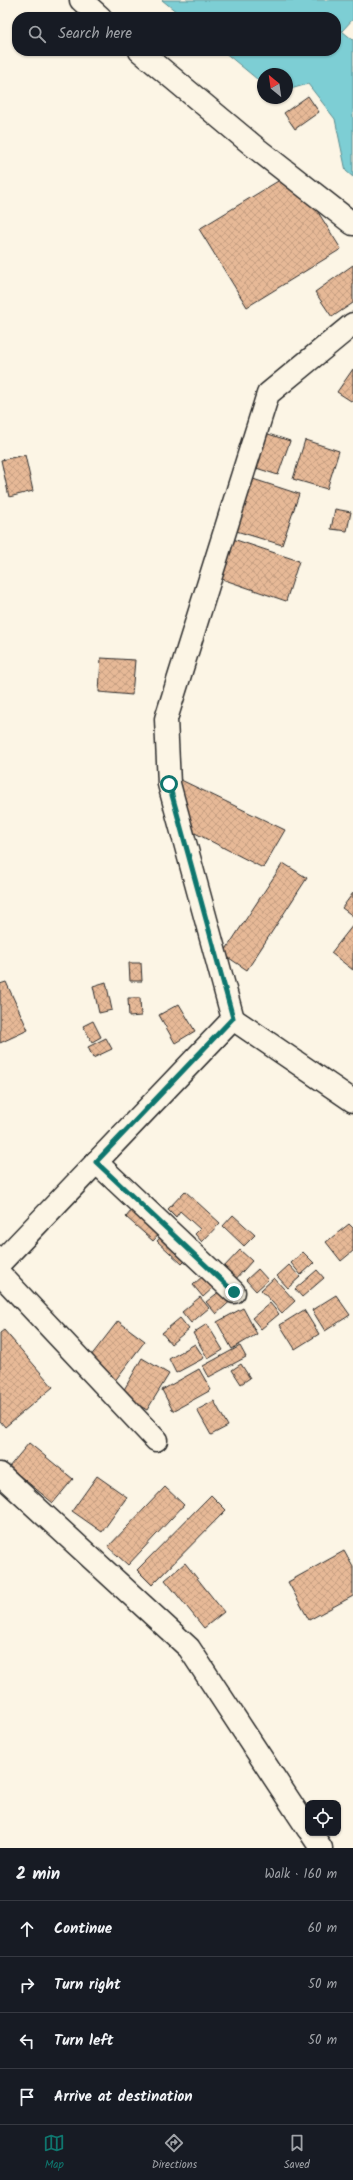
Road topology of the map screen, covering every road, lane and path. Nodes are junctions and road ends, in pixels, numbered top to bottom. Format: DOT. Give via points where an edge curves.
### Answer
graph roads {
  1 [pos="81,0"];
  2 [pos="94,12"];
  3 [pos="146,56"];
  4 [pos="353,224"];
  5 [pos="353,324"];
  6 [pos="233,1018"];
  7 [pos="353,1101"];
  8 [pos="96,1162"];
  9 [pos="0,1263"];
  10 [pos="0,1274"];
  11 [pos="234,1292"];
  12 [pos="156,1440"];
  13 [pos="0,1474"];
  14 [pos="305,1824"];
  15 [pos="313,1836"];
  16 [pos="321,1848"];
  1 -- 2 [label="street"];
  3 -- 4 [label="street" via="256,148"];
  5 -- 6 [label="street" via="268,394 166,719 169,784"];
  6 -- 7 [label="street"];
  6 -- 8 [label="street"];
  8 -- 9 [label="street"];
  8 -- 11 [label="street"];
  10 -- 12 [label="street"];
  13 -- 14 [label="street" via="189,1648"];
  15 -- 16 [label="street"];
}
